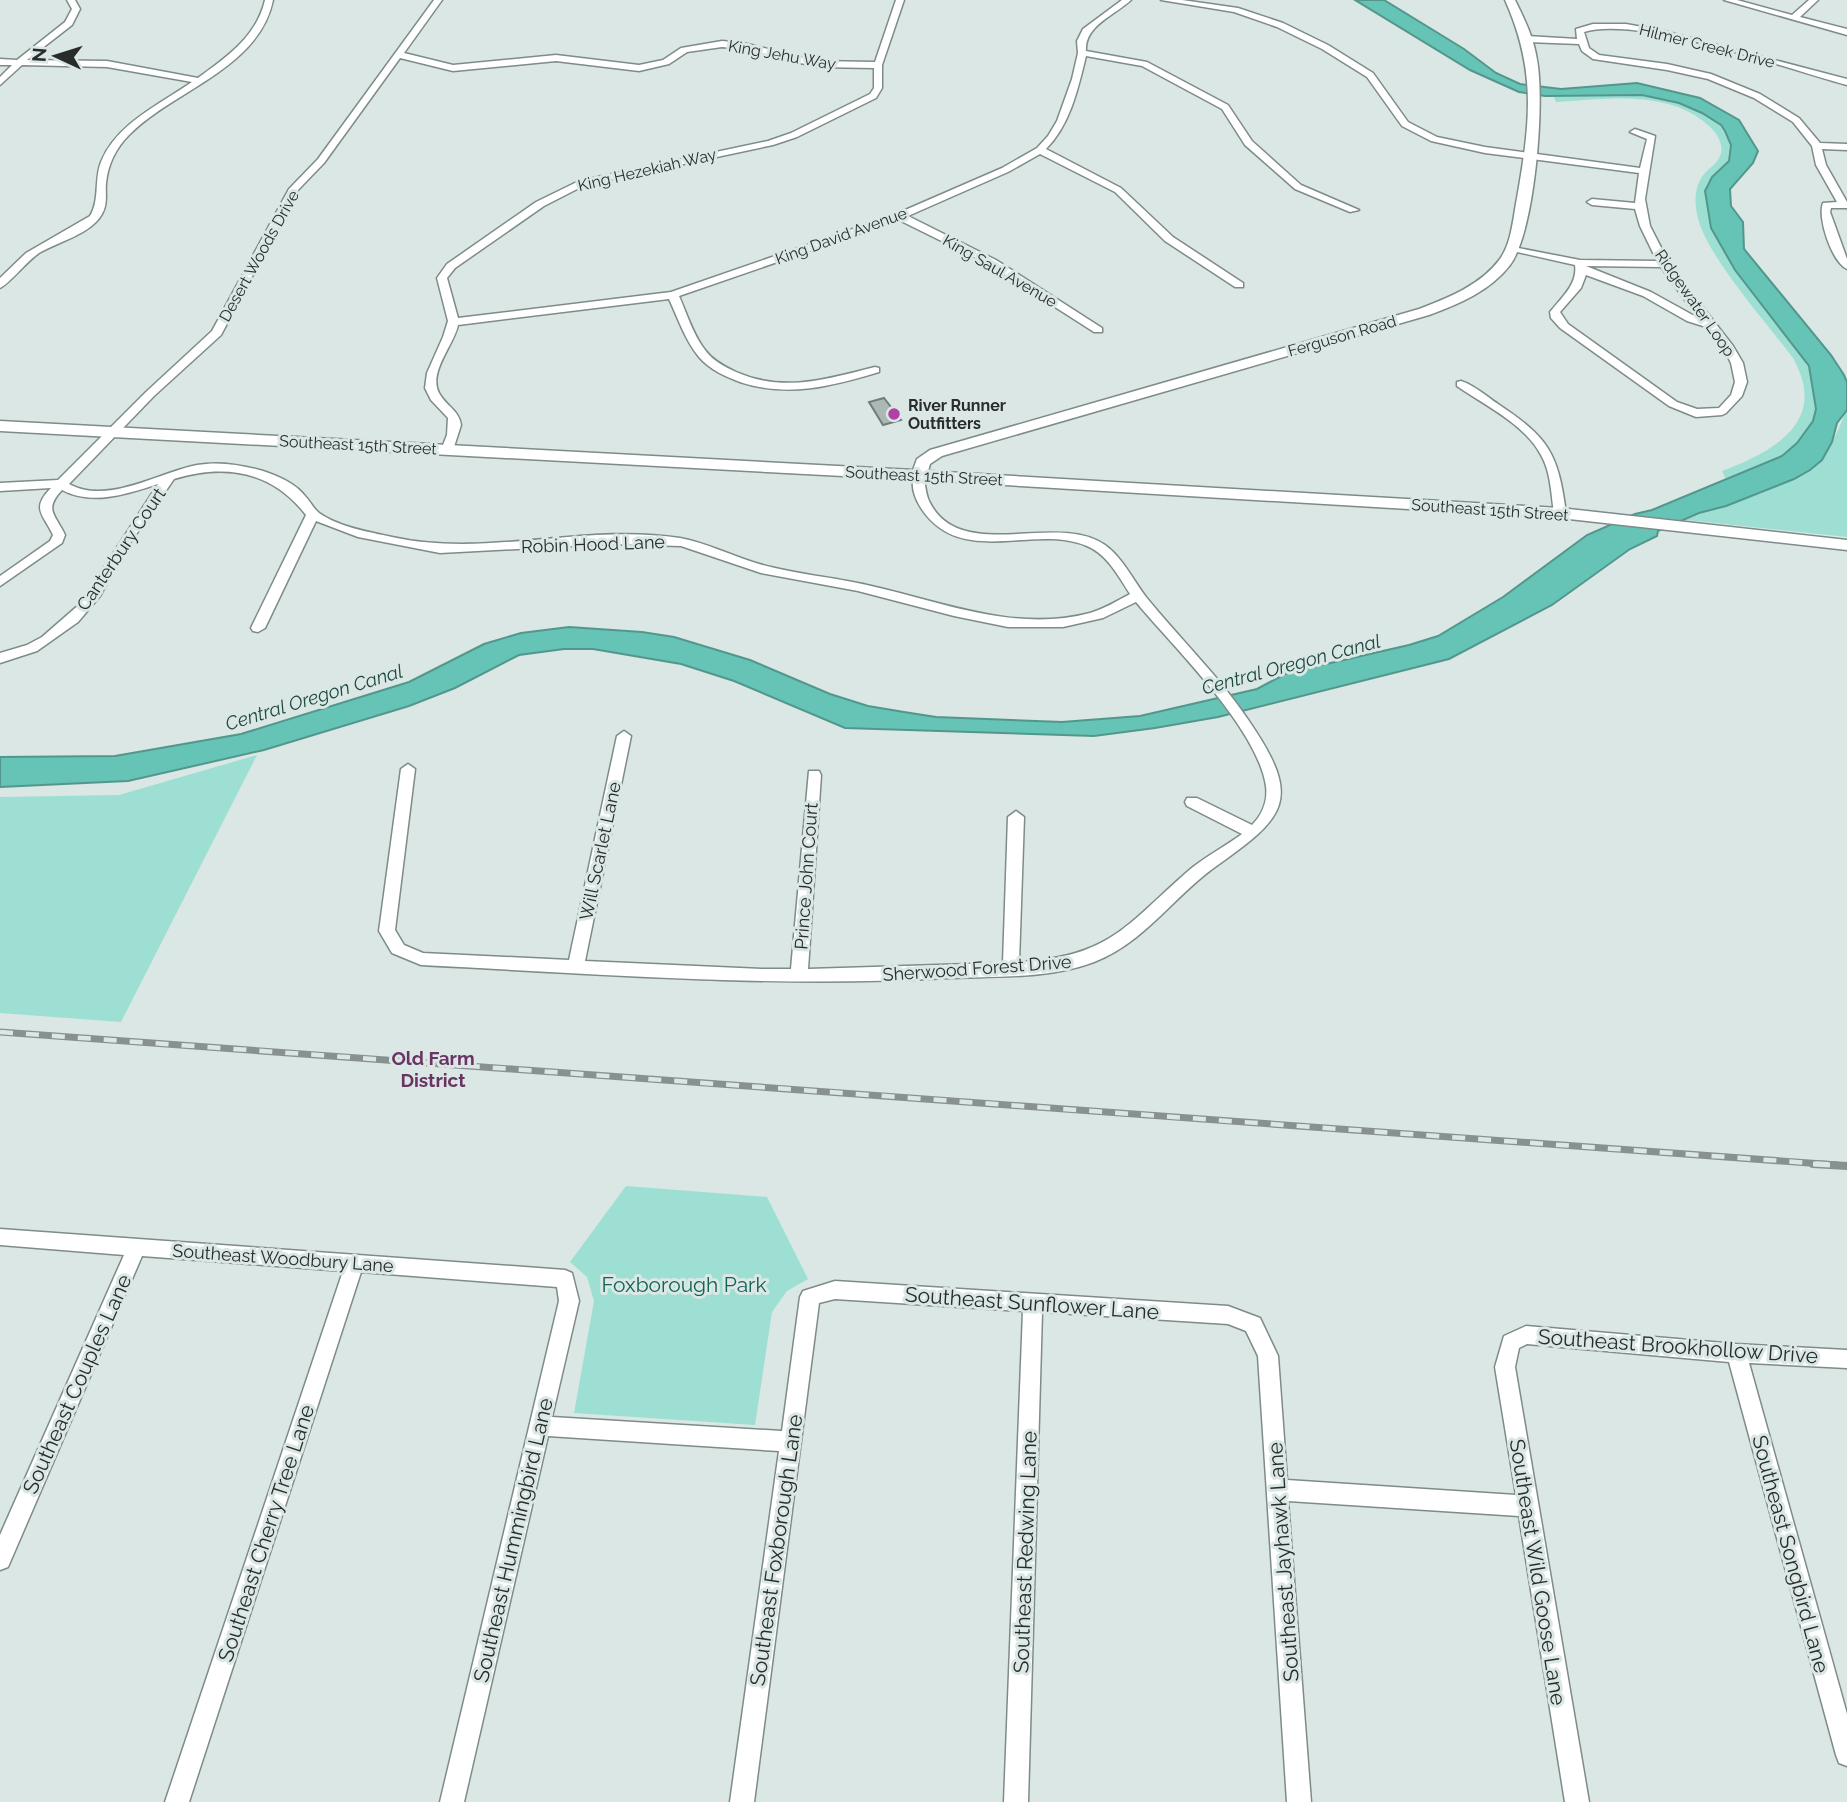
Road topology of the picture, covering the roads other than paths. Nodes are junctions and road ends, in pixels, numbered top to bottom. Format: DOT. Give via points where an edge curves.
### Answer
graph roads {
  1 [pos="71,0"];
  2 [pos="269,0"];
  3 [pos="438,0"];
  4 [pos="900,0"];
  5 [pos="1127,0"];
  6 [pos="1165,0"];
  7 [pos="1510,0"];
  8 [pos="1728,0"];
  9 [pos="1814,0"];
  10 [pos="1793,18"];
  11 [pos="1847,32"];
  12 [pos="1527,39"];
  13 [pos="1581,43"];
  14 [pos="1082,53"];
  15 [pos="400,55"];
  16 [pos="0,62"];
  17 [pos="19,62"];
  18 [pos="878,65"];
  19 [pos="199,81"];
  20 [pos="0,82"];
  21 [pos="1847,82"];
  22 [pos="1635,132"];
  23 [pos="1817,146"];
  24 [pos="1847,146"];
  25 [pos="1040,150"];
  26 [pos="1531,154"];
  27 [pos="1644,171"];
  28 [pos="1592,202"];
  29 [pos="1845,205"];
  30 [pos="1640,206"];
  31 [pos="1354,210"];
  32 [pos="900,216"];
  33 [pos="1513,250"];
  34 [pos="1666,264"];
  35 [pos="1847,266"];
  36 [pos="1581,267"];
  37 [pos="0,285"];
  38 [pos="1239,285"];
  39 [pos="673,295"];
  40 [pos="453,323"];
  41 [pos="1711,326"];
  42 [pos="1098,330"];
  43 [pos="875,370"];
  44 [pos="1461,384"];
  45 [pos="0,426"];
  46 [pos="116,431"];
  47 [pos="447,450"];
  48 [pos="919,475"];
  49 [pos="169,477"];
  50 [pos="60,484"];
  51 [pos="0,487"];
  52 [pos="1560,513"];
  53 [pos="313,514"];
  54 [pos="1847,545"];
  55 [pos="0,582"];
  56 [pos="1138,595"];
  57 [pos="258,628"];
  58 [pos="0,658"];
  59 [pos="624,736"];
  60 [pos="408,769"];
  61 [pos="814,775"];
  62 [pos="1192,802"];
  63 [pos="1016,817"];
  64 [pos="1254,833"];
  65 [pos="576,966"];
  66 [pos="1011,968"];
  67 [pos="799,976"];
  68 [pos="0,1237"];
  69 [pos="137,1247"];
  70 [pos="355,1263"];
  71 [pos="565,1279"];
  72 [pos="810,1297"];
  73 [pos="1033,1303"];
  74 [pos="1254,1324"];
  75 [pos="1511,1342"];
  76 [pos="1736,1353"];
  77 [pos="1847,1359"];
  78 [pos="540,1426"];
  79 [pos="790,1442"];
  80 [pos="1279,1490"];
  81 [pos="1526,1506"];
  82 [pos="0,1559"];
  83 [pos="1847,1755"];
  84 [pos="177,1802"];
  85 [pos="452,1802"];
  86 [pos="742,1802"];
  87 [pos="1016,1802"];
  88 [pos="1299,1802"];
  89 [pos="1577,1802"];
  1 -- 17 [label="street" via="76,9 72,20"];
  2 -- 19 [label="street" via="268,13 254,34"];
  3 -- 15 [label="street, Desert Woods Drive"];
  4 -- 18 [label="street, King Hezekiah Way"];
  5 -- 14 [label="street, King David Avenue" via="1086,31"];
  6 -- 26 [label="street" via="1234,10 1325,47 1370,75 1405,124 1434,139"];
  7 -- 12 [label="main road, Ferguson Road"];
  8 -- 10 [label="street"];
  9 -- 10 [label="street"];
  10 -- 11 [label="street"];
  12 -- 13 [label="street"];
  12 -- 26 [label="main road, Ferguson Road" via="1534,90"];
  13 -- 21 [label="street, Hilmer Creek Drive" via="1579,31 1584,26 1637,27"];
  13 -- 23 [label="street" via="1591,55 1603,59 1667,67 1735,86 1796,120"];
  14 -- 25 [label="street, King David Avenue" via="1062,121"];
  14 -- 31 [label="street" via="1144,64 1226,107 1248,143 1298,187"];
  15 -- 18 [label="street, King Jehu Way" via="453,68 556,58 639,68 666,62 704,44 722,44 817,64"];
  15 -- 46 [label="street, Desert Woods Drive" via="321,161 294,189 217,333"];
  16 -- 17 [label="street"];
  17 -- 19 [label="street" via="107,64"];
  17 -- 20 [label="street"];
  18 -- 40 [label="street, King Hezekiah Way" via="878,88 873,96 794,135 582,183 540,204 445,273 442,278"];
  19 -- 37 [label="street" via="140,121 115,145 102,177 100,209 95,217 29,254"];
  22 -- 27 [label="street, Ridgewater Loop" via="1652,138"];
  23 -- 24 [label="street"];
  23 -- 29 [label="street" via="1821,165"];
  25 -- 32 [label="street, King David Avenue"];
  25 -- 38 [label="street" via="1118,190 1169,239"];
  26 -- 27 [label="street"];
  26 -- 33 [label="main road, Ferguson Road"];
  27 -- 30 [label="street, Ridgewater Loop"];
  28 -- 30 [label="street"];
  29 -- 35 [label="street" via="1827,205 1825,212 1839,256"];
  30 -- 34 [label="street, Ridgewater Loop"];
  32 -- 39 [label="street, King David Avenue"];
  32 -- 42 [label="street, King Saul Avenue" via="992,262"];
  33 -- 36 [label="street"];
  33 -- 48 [label="main road, Ferguson Road" via="1489,279 1448,303 943,451 923,462"];
  34 -- 36 [label="street"];
  34 -- 41 [label="street, Ridgewater Loop"];
  36 -- 41 [label="street"];
  36 -- 41 [label="street, Ridgewater Loop" via="1576,288 1555,312 1556,318 1681,409 1709,414 1722,411 1736,396 1741,382 1737,363"];
  39 -- 40 [label="street, King David Avenue"];
  39 -- 43 [label="street" via="703,355 715,366 752,383 773,388 814,387"];
  40 -- 47 [label="street" via="431,377 431,387 454,419 455,433"];
  44 -- 52 [label="street" via="1521,427 1545,451"];
  45 -- 46 [label="main road, Southeast 15th Street"];
  46 -- 47 [label="main road, Southeast 15th Street"];
  46 -- 50 [label="street, Desert Woods Drive"];
  47 -- 48 [label="main road, Southeast 15th Street"];
  48 -- 52 [label="main road, Southeast 15th Street"];
  48 -- 56 [label="street, Sherwood Forest Drive" via="918,490 937,522 990,538 1088,540 1104,549"];
  49 -- 50 [label="street, Robin Hood Lane" via="103,494 68,491"];
  49 -- 53 [label="street, Robin Hood Lane" via="205,467 250,471 299,496"];
  49 -- 58 [label="street, Canterbury Court" via="92,598 69,624 39,645"];
  50 -- 51 [label="street, Robin Hood Lane"];
  50 -- 55 [label="street" via="44,510 57,529 56,543"];
  52 -- 54 [label="main road, Southeast 15th Street"];
  53 -- 56 [label="street, Robin Hood Lane" via="333,524 434,549 674,541 761,569 1005,624 1048,625 1094,617"];
  53 -- 57 [label="street"];
  56 -- 64 [label="street, Sherwood Forest Drive" via="1221,693 1266,762 1273,803"];
  59 -- 65 [label="street, Will Scarlet Lane"];
  60 -- 65 [label="street, Sherwood Forest Drive" via="387,931 398,949 421,959"];
  61 -- 67 [label="street, Prince John Court"];
  62 -- 64 [label="street"];
  63 -- 66 [label="street"];
  64 -- 66 [label="street, Sherwood Forest Drive" via="1199,872 1117,945 1086,959"];
  65 -- 67 [label="street, Sherwood Forest Drive"];
  66 -- 67 [label="street, Sherwood Forest Drive"];
  68 -- 69 [label="street, Southeast Woodbury Lane"];
  69 -- 70 [label="street, Southeast Woodbury Lane"];
  69 -- 82 [label="street, Southeast Couples Lane"];
  70 -- 71 [label="street, Southeast Woodbury Lane"];
  70 -- 84 [label="street, Southeast Cherry Tree Lane"];
  71 -- 78 [label="street, Southeast Hummingbird Lane" via="569,1301"];
  72 -- 73 [label="street, Southeast Sunflower Lane" via="835,1290"];
  72 -- 79 [label="street, Southeast Foxborough Lane"];
  73 -- 74 [label="street, Southeast Sunflower Lane" via="1228,1315"];
  73 -- 87 [label="street, Southeast Redwing Lane"];
  74 -- 80 [label="street, Southeast Jayhawk Lane" via="1268,1356"];
  75 -- 76 [label="street, Southeast Brookhollow Drive" via="1526,1335"];
  75 -- 81 [label="street, Southeast Wild Goose Lane" via="1505,1367"];
  76 -- 77 [label="street, Southeast Brookhollow Drive"];
  76 -- 83 [label="street, Southeast Songbird Lane"];
  78 -- 79 [label="street"];
  78 -- 85 [label="street, Southeast Hummingbird Lane"];
  79 -- 86 [label="street, Southeast Foxborough Lane"];
  80 -- 81 [label="street"];
  80 -- 88 [label="street, Southeast Jayhawk Lane"];
  81 -- 89 [label="street, Southeast Wild Goose Lane"];
}
